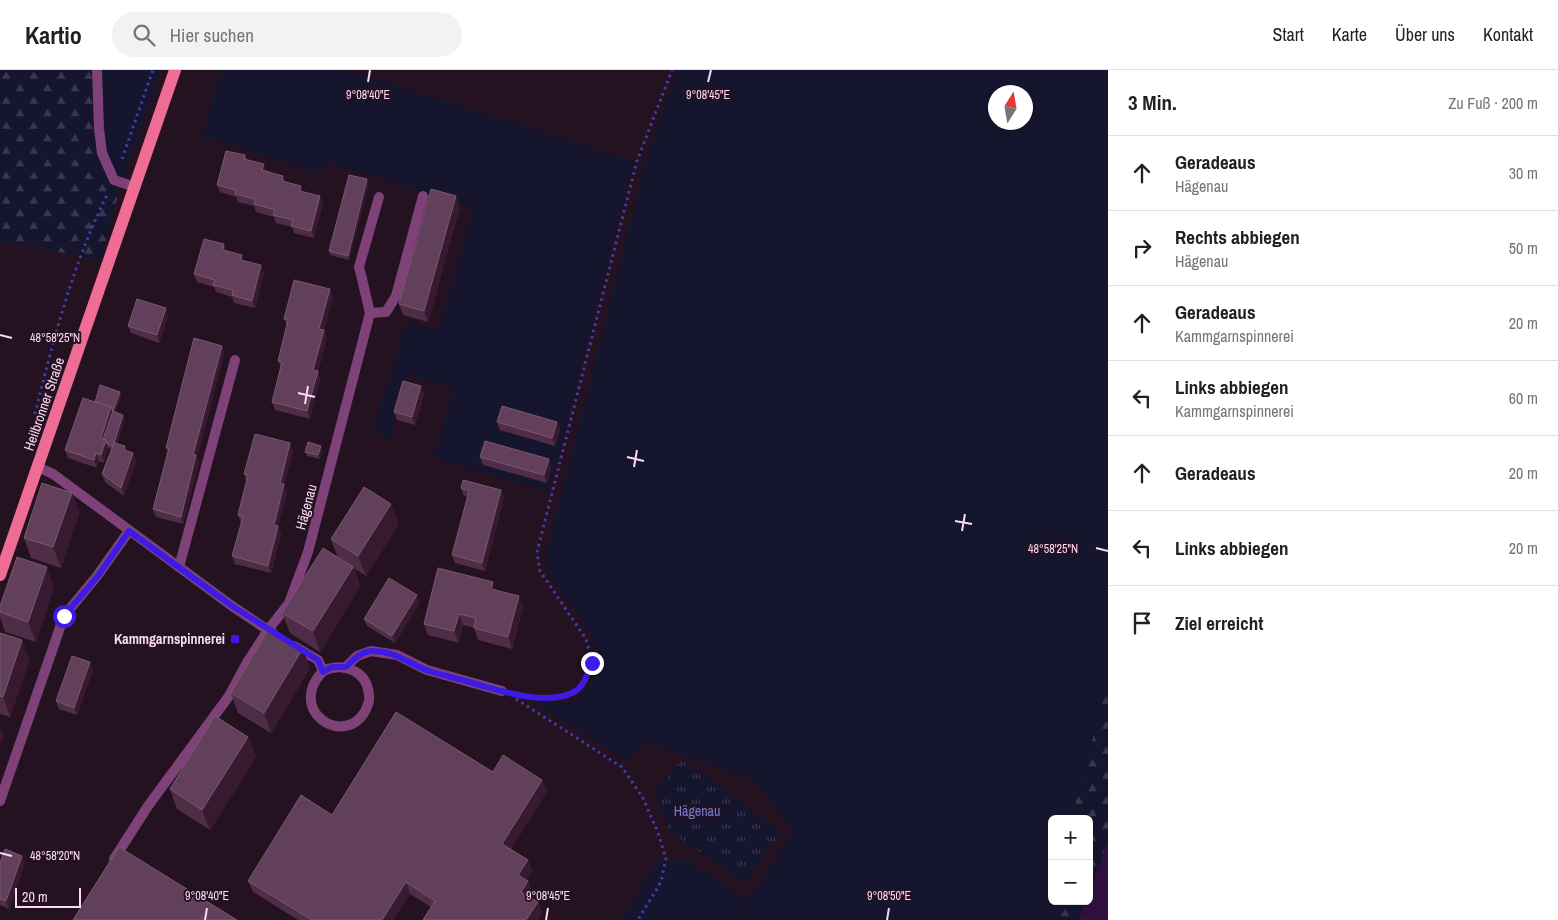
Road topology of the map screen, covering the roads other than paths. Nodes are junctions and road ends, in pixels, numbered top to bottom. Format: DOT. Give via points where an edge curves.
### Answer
graph roads {
  1 [pos="96,70"];
  2 [pos="175,70"];
  3 [pos="135,187"];
  4 [pos="423,196"];
  5 [pos="380,197"];
  6 [pos="370,313"];
  7 [pos="235,360"];
  8 [pos="38,467"];
  9 [pos="129,531"];
  10 [pos="179,568"];
  11 [pos="0,575"];
  12 [pos="268,630"];
  13 [pos="346,667"];
  14 [pos="323,672"];
  15 [pos="502,691"];
  16 [pos="0,801"];
  17 [pos="106,871"];
  1 -- 3 [label="street" via="102,153 114,180"];
  2 -- 3 [label="main road, Heilbronner Straße"];
  3 -- 8 [label="main road, Heilbronner Straße"];
  4 -- 6 [label="street" via="396,296 386,312"];
  5 -- 6 [label="street, Hägenau" via="359,267"];
  6 -- 12 [label="street, Hägenau" via="308,552 289,603"];
  7 -- 10 [label="street"];
  8 -- 9 [label="street" via="54,474"];
  8 -- 11 [label="main road, Heilbronner Straße"];
  9 -- 10 [label="street"];
  9 -- 16 [label="street" via="98,576 64,616"];
  10 -- 12 [label="street"];
  12 -- 14 [label="street" via="318,660"];
  12 -- 17 [label="street" via="229,696 148,806"];
  13 -- 14 [label="street" via="332,667"];
  13 -- 14 [label="street" via="363,678 369,695 367,708 361,717 341,726 319,718 313,710 310,695 314,681"];
  13 -- 15 [label="street" via="357,656 371,651 397,655 427,670"];
}
